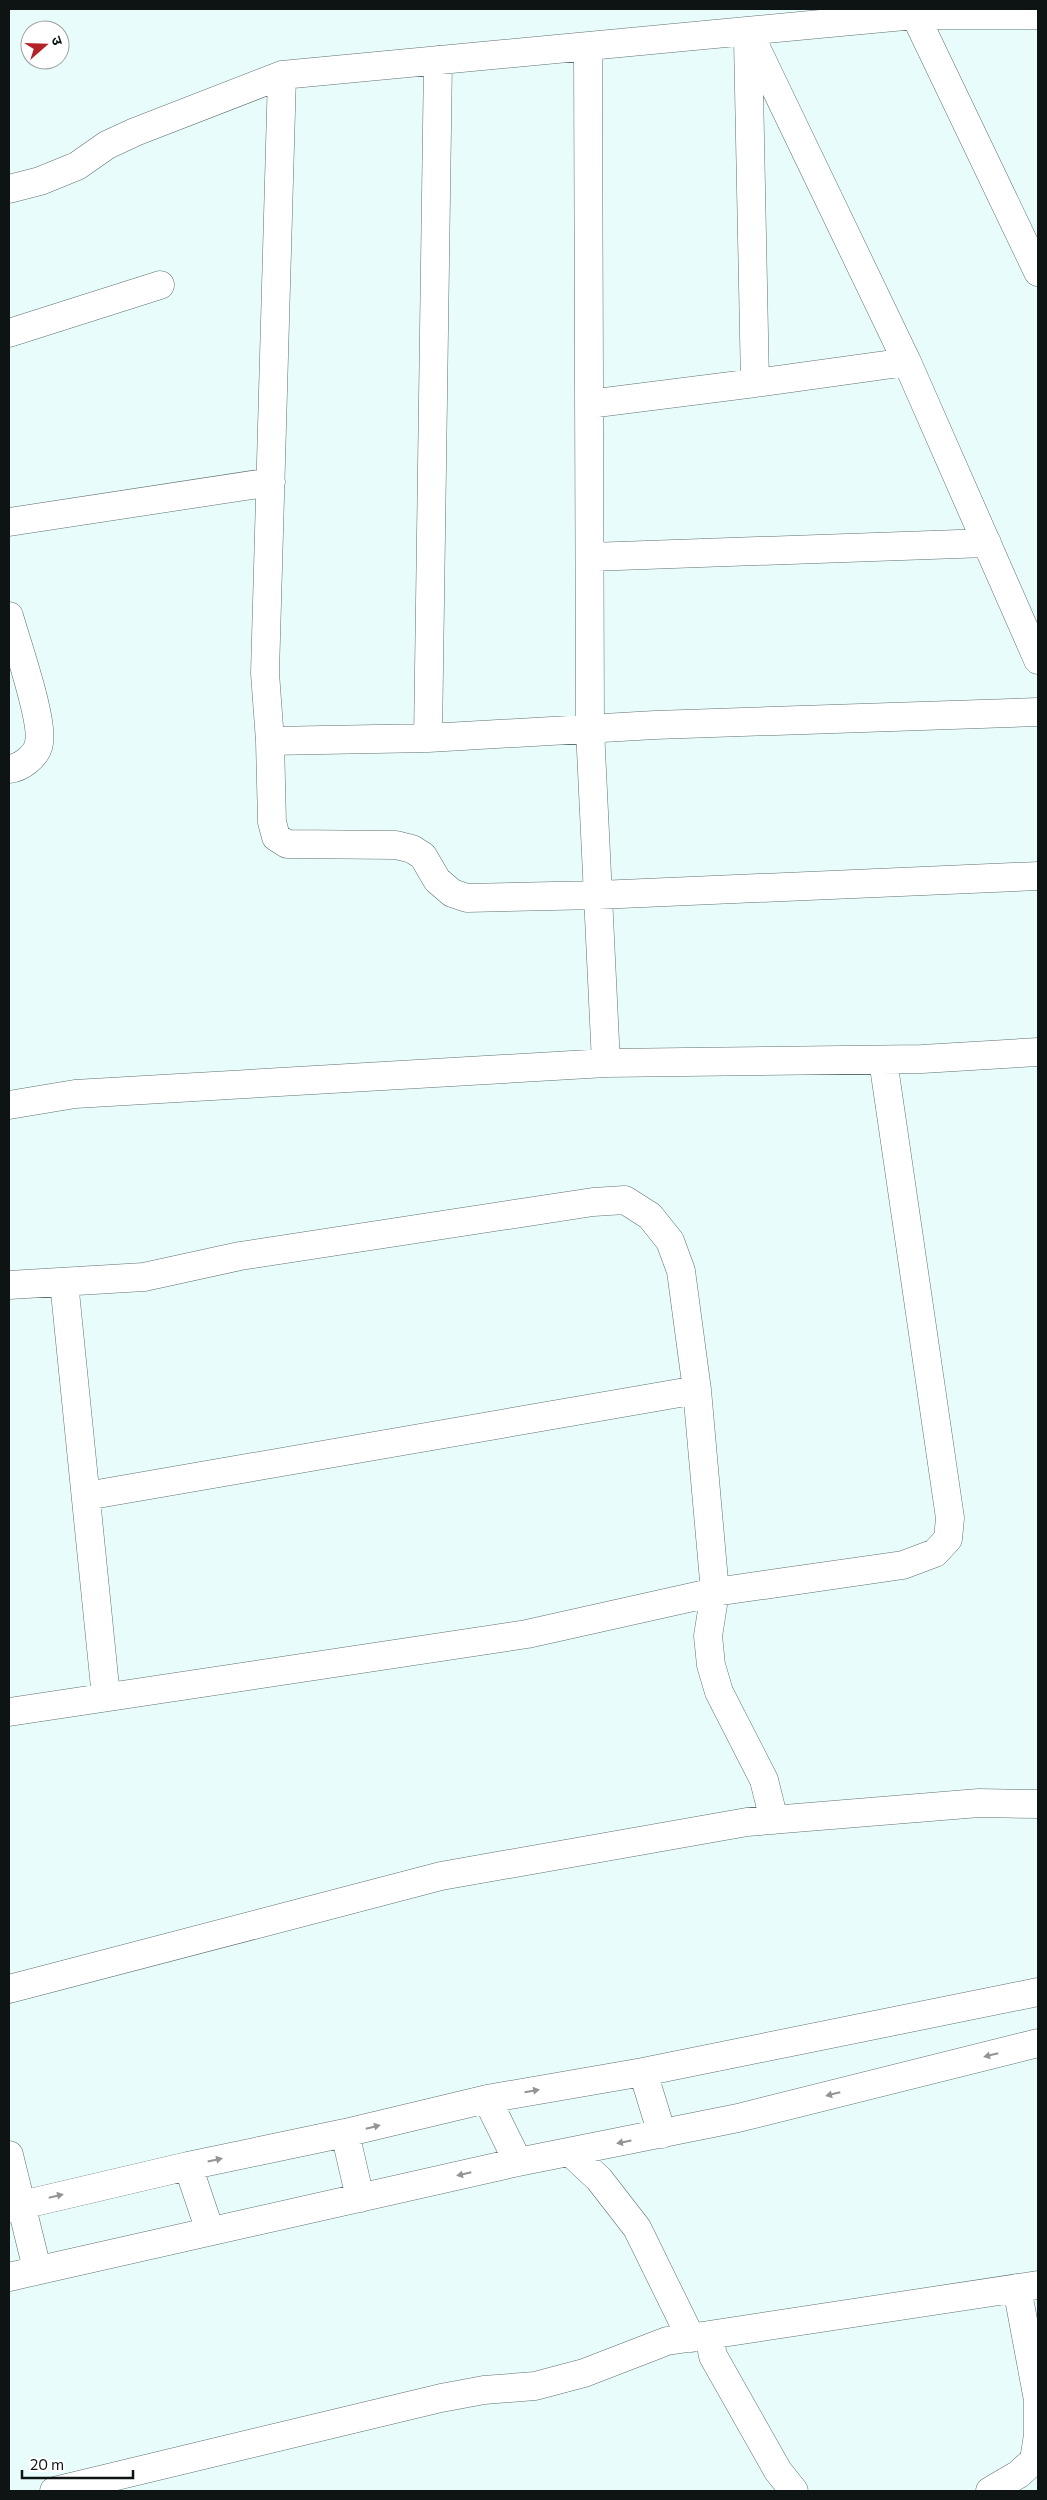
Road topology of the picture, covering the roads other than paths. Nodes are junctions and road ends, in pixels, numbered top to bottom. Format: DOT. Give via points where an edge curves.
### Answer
graph roads {
  1 [pos="1038,14"];
  2 [pos="915,16"];
  3 [pos="748,31"];
  4 [pos="588,46"];
  5 [pos="438,60"];
  6 [pos="282,75"];
  7 [pos="9,188"];
  8 [pos="1038,272"];
  9 [pos="160,285"];
  10 [pos="9,334"];
  11 [pos="907,362"];
  12 [pos="755,383"];
  13 [pos="589,404"];
  14 [pos="271,482"];
  15 [pos="9,522"];
  16 [pos="987,543"];
  17 [pos="590,557"];
  18 [pos="9,617"];
  19 [pos="1038,660"];
  20 [pos="1038,712"];
  21 [pos="590,729"];
  22 [pos="428,738"];
  23 [pos="270,741"];
  24 [pos="9,769"];
  25 [pos="1038,876"];
  26 [pos="598,895"];
  27 [pos="1038,1052"];
  28 [pos="883,1060"];
  29 [pos="606,1063"];
  30 [pos="9,1105"];
  31 [pos="64,1282"];
  32 [pos="9,1285"];
  33 [pos="697,1390"];
  34 [pos="86,1496"];
  35 [pos="715,1592"];
  36 [pos="106,1697"];
  37 [pos="9,1712"];
  38 [pos="1038,1804"];
  39 [pos="774,1820"];
  40 [pos="9,1989"];
  41 [pos="1038,1992"];
  42 [pos="1038,2043"];
  43 [pos="643,2072"];
  44 [pos="487,2099"];
  45 [pos="345,2133"];
  46 [pos="662,2134"];
  47 [pos="570,2152"];
  48 [pos="9,2155"];
  49 [pos="518,2162"];
  50 [pos="188,2166"];
  51 [pos="360,2198"];
  52 [pos="16,2206"];
  53 [pos="210,2231"];
  54 [pos="37,2269"];
  55 [pos="9,2277"];
  56 [pos="1028,2286"];
  57 [pos="700,2337"];
  58 [pos="54,2491"];
  59 [pos="794,2491"];
  60 [pos="990,2491"];
  1 -- 2 [label="street"];
  2 -- 3 [label="street"];
  2 -- 8 [label="street"];
  3 -- 4 [label="street"];
  3 -- 11 [label="street"];
  3 -- 12 [label="street"];
  4 -- 5 [label="street"];
  4 -- 13 [label="street"];
  5 -- 6 [label="street"];
  5 -- 22 [label="street"];
  6 -- 7 [label="street" via="135,132 107,145 70,169 40,181"];
  6 -- 14 [label="street"];
  9 -- 10 [label="street"];
  11 -- 12 [label="street"];
  11 -- 16 [label="street"];
  12 -- 13 [label="street"];
  13 -- 17 [label="street"];
  14 -- 15 [label="street"];
  14 -- 23 [label="street" via="265,672"];
  16 -- 17 [label="street"];
  16 -- 19 [label="street"];
  17 -- 21 [label="street"];
  18 -- 24 [label="street" via="32,695 39,743 32,757"];
  20 -- 21 [label="street"];
  21 -- 22 [label="street"];
  21 -- 26 [label="street"];
  22 -- 23 [label="street"];
  23 -- 26 [label="street" via="272,822 276,836 287,844 396,845 412,849 423,856 437,880 452,893 467,898"];
  25 -- 26 [label="street"];
  26 -- 29 [label="street"];
  27 -- 28 [label="street"];
  28 -- 29 [label="street"];
  28 -- 35 [label="street" via="950,1518 948,1539 935,1553 903,1565"];
  29 -- 30 [label="street" via="75,1094"];
  31 -- 32 [label="street"];
  31 -- 33 [label="street" via="144,1277 240,1256 625,1200 650,1216 670,1241 682,1271"];
  31 -- 34 [label="street"];
  33 -- 34 [label="street"];
  33 -- 35 [label="street"];
  34 -- 36 [label="street"];
  35 -- 36 [label="street" via="527,1634"];
  35 -- 39 [label="street" via="708,1636 711,1665 719,1692 764,1780"];
  36 -- 37 [label="street"];
  38 -- 39 [label="street" via="979,1804"];
  39 -- 40 [label="street" via="747,1822 441,1876"];
  41 -- 43 [label="street"];
  42 -- 46 [label="street, one-way"];
  44 -- 43 [label="street, one-way"];
  43 -- 46 [label="street"];
  45 -- 44 [label="street, one-way"];
  44 -- 49 [label="street"];
  50 -- 45 [label="street, one-way"];
  45 -- 51 [label="street"];
  46 -- 47 [label="street, one-way"];
  47 -- 49 [label="street"];
  47 -- 57 [label="street" via="599,2178 637,2228"];
  48 -- 52 [label="street"];
  49 -- 51 [label="street, one-way"];
  52 -- 50 [label="street, one-way"];
  50 -- 53 [label="street"];
  51 -- 53 [label="street"];
  52 -- 54 [label="street"];
  53 -- 54 [label="street"];
  54 -- 55 [label="street"];
  56 -- 57 [label="street"];
  56 -- 60 [label="street" via="1038,2400 1034,2460 1019,2474"];
  57 -- 58 [label="street" via="667,2341 584,2373 536,2386 484,2390 441,2398"];
  57 -- 59 [label="street" via="778,2471"];
}
